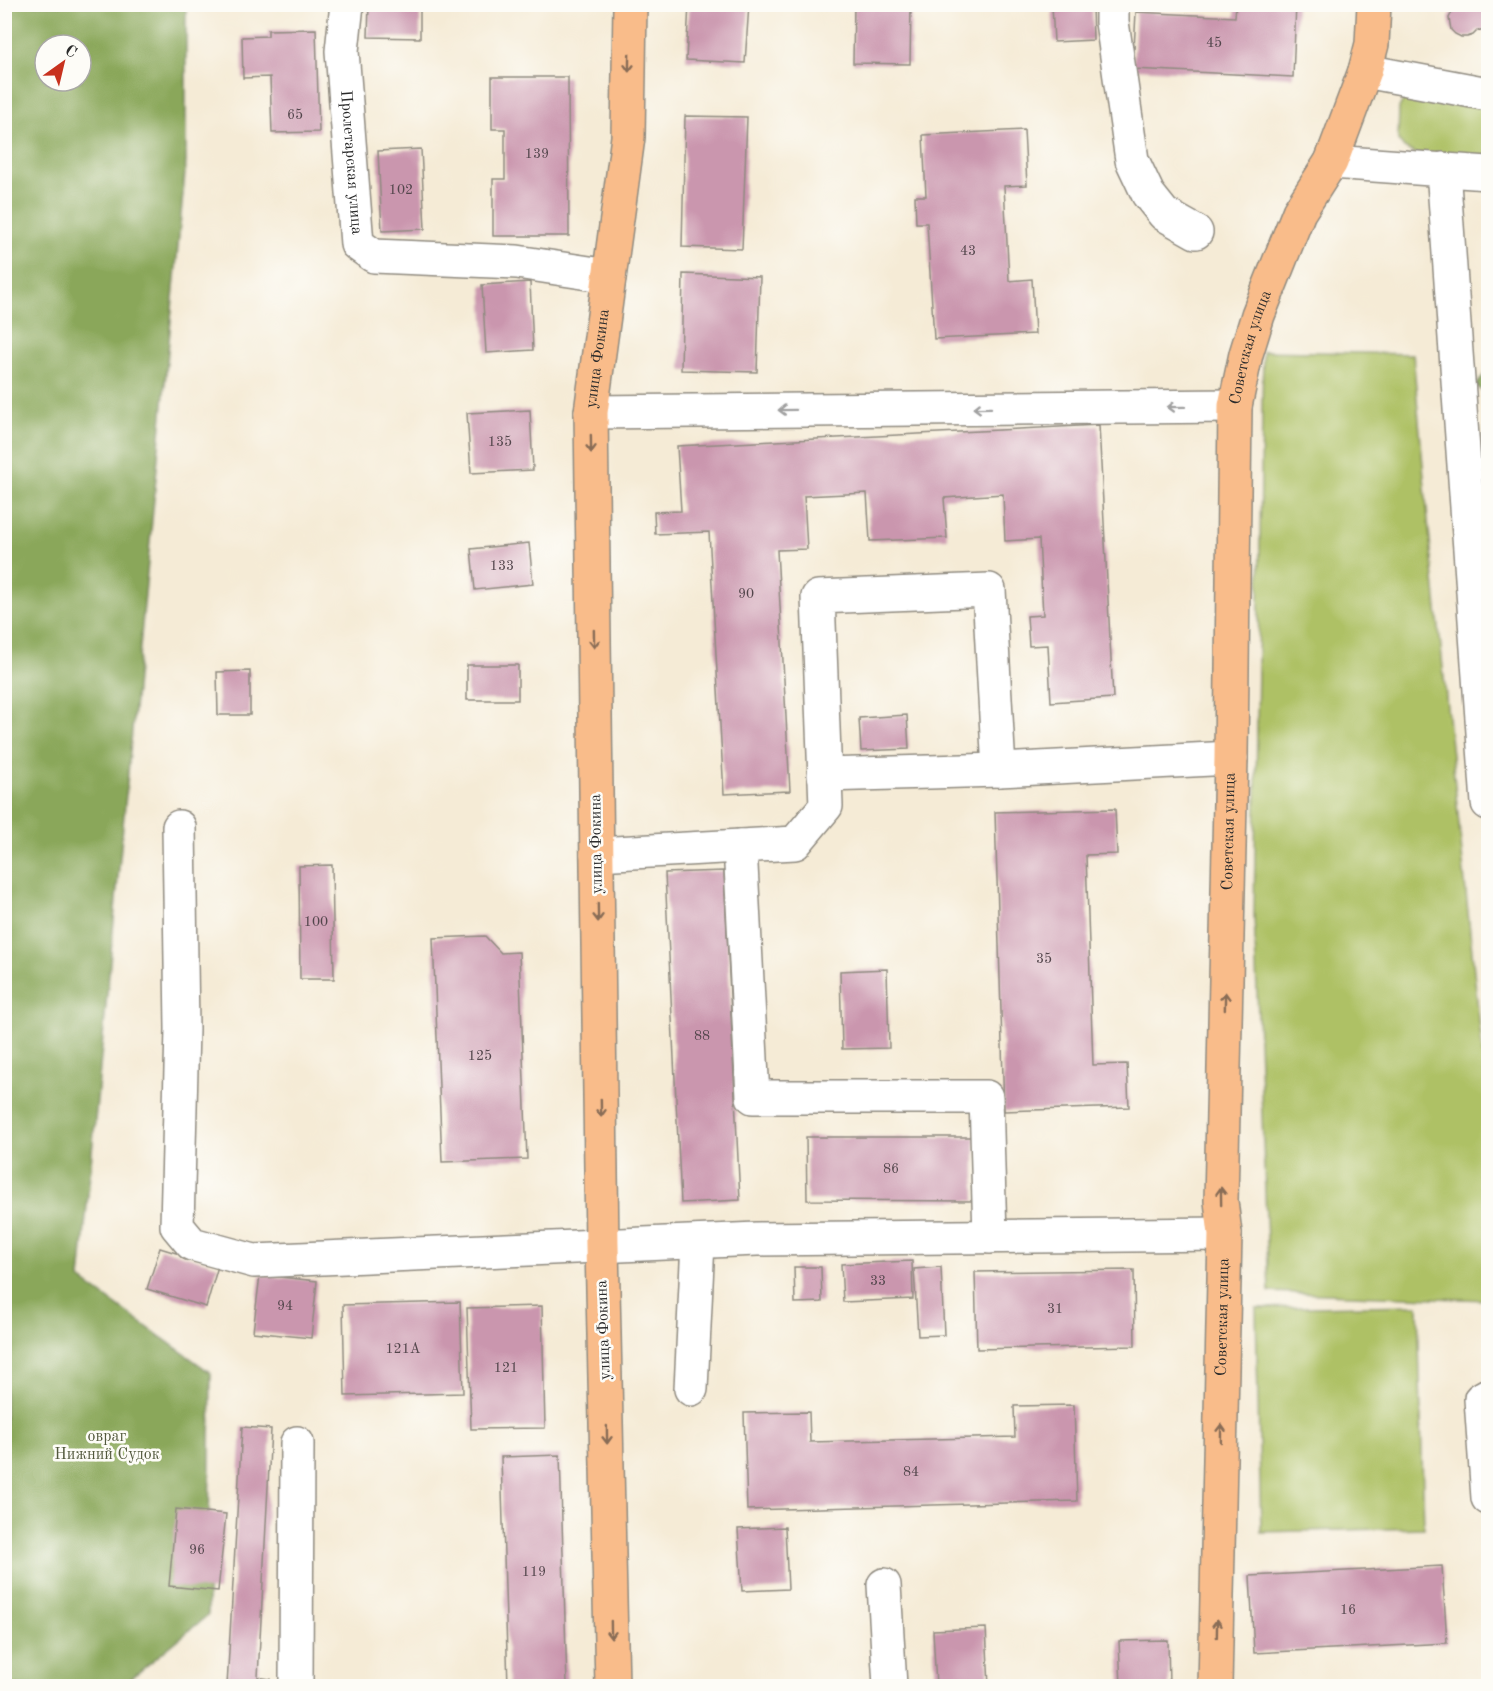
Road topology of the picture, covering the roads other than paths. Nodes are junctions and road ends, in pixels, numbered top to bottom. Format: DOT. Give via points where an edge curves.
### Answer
graph roads {
  1 [pos="347,4"];
  2 [pos="630,4"];
  3 [pos="1112,4"];
  4 [pos="1374,4"];
  5 [pos="1365,71"];
  6 [pos="1488,94"];
  7 [pos="1331,162"];
  8 [pos="1443,169"];
  9 [pos="1488,173"];
  10 [pos="1196,232"];
  11 [pos="609,276"];
  12 [pos="1235,406"];
  13 [pos="591,412"];
  14 [pos="1231,758"];
  15 [pos="999,770"];
  16 [pos="824,775"];
  17 [pos="1488,803"];
  18 [pos="179,827"];
  19 [pos="740,846"];
  20 [pos="597,854"];
  21 [pos="1225,1234"];
  22 [pos="990,1237"];
  23 [pos="698,1242"];
  24 [pos="602,1246"];
  25 [pos="691,1389"];
  26 [pos="1488,1395"];
  27 [pos="297,1443"];
  28 [pos="1488,1498"];
  29 [pos="884,1585"];
  30 [pos="296,1686"];
  31 [pos="612,1686"];
  32 [pos="890,1686"];
  33 [pos="1215,1686"];
  1 -- 11 [label="street, Пролетарская улица" via="342,51 357,244 374,256 517,262"];
  2 -- 11 [label="main road, улица Фокина, one-way" via="628,137"];
  3 -- 10 [label="street" via="1132,160 1148,194 1164,214"];
  4 -- 5 [label="main road, Советская улица" via="1372,45"];
  5 -- 6 [label="street"];
  5 -- 7 [label="main road, Советская улица"];
  7 -- 8 [label="street"];
  7 -- 12 [label="main road, Советская улица" via="1299,212 1258,315"];
  8 -- 9 [label="street"];
  8 -- 17 [label="street"];
  11 -- 13 [label="main road, улица Фокина"];
  12 -- 13 [label="street, one-way"];
  12 -- 14 [label="main road, Советская улица"];
  13 -- 20 [label="main road, улица Фокина, one-way"];
  14 -- 15 [label="street"];
  21 -- 14 [label="main road, Советская улица, one-way" via="1221,1201"];
  15 -- 16 [label="street"];
  15 -- 16 [label="street" via="989,590 818,597"];
  16 -- 19 [label="street" via="826,806 795,843"];
  18 -- 24 [label="street" via="182,1029 177,1226 192,1244 254,1261"];
  19 -- 20 [label="street"];
  19 -- 22 [label="street" via="753,1097 986,1097"];
  20 -- 24 [label="main road, улица Фокина, one-way"];
  21 -- 22 [label="street"];
  33 -- 21 [label="main road, Советская улица, one-way"];
  22 -- 23 [label="street"];
  23 -- 24 [label="street"];
  23 -- 25 [label="street"];
  24 -- 31 [label="main road, улица Фокина, one-way"];
  26 -- 28 [label="street" via="1481,1399"];
  27 -- 30 [label="street"];
  29 -- 32 [label="street"];
}
